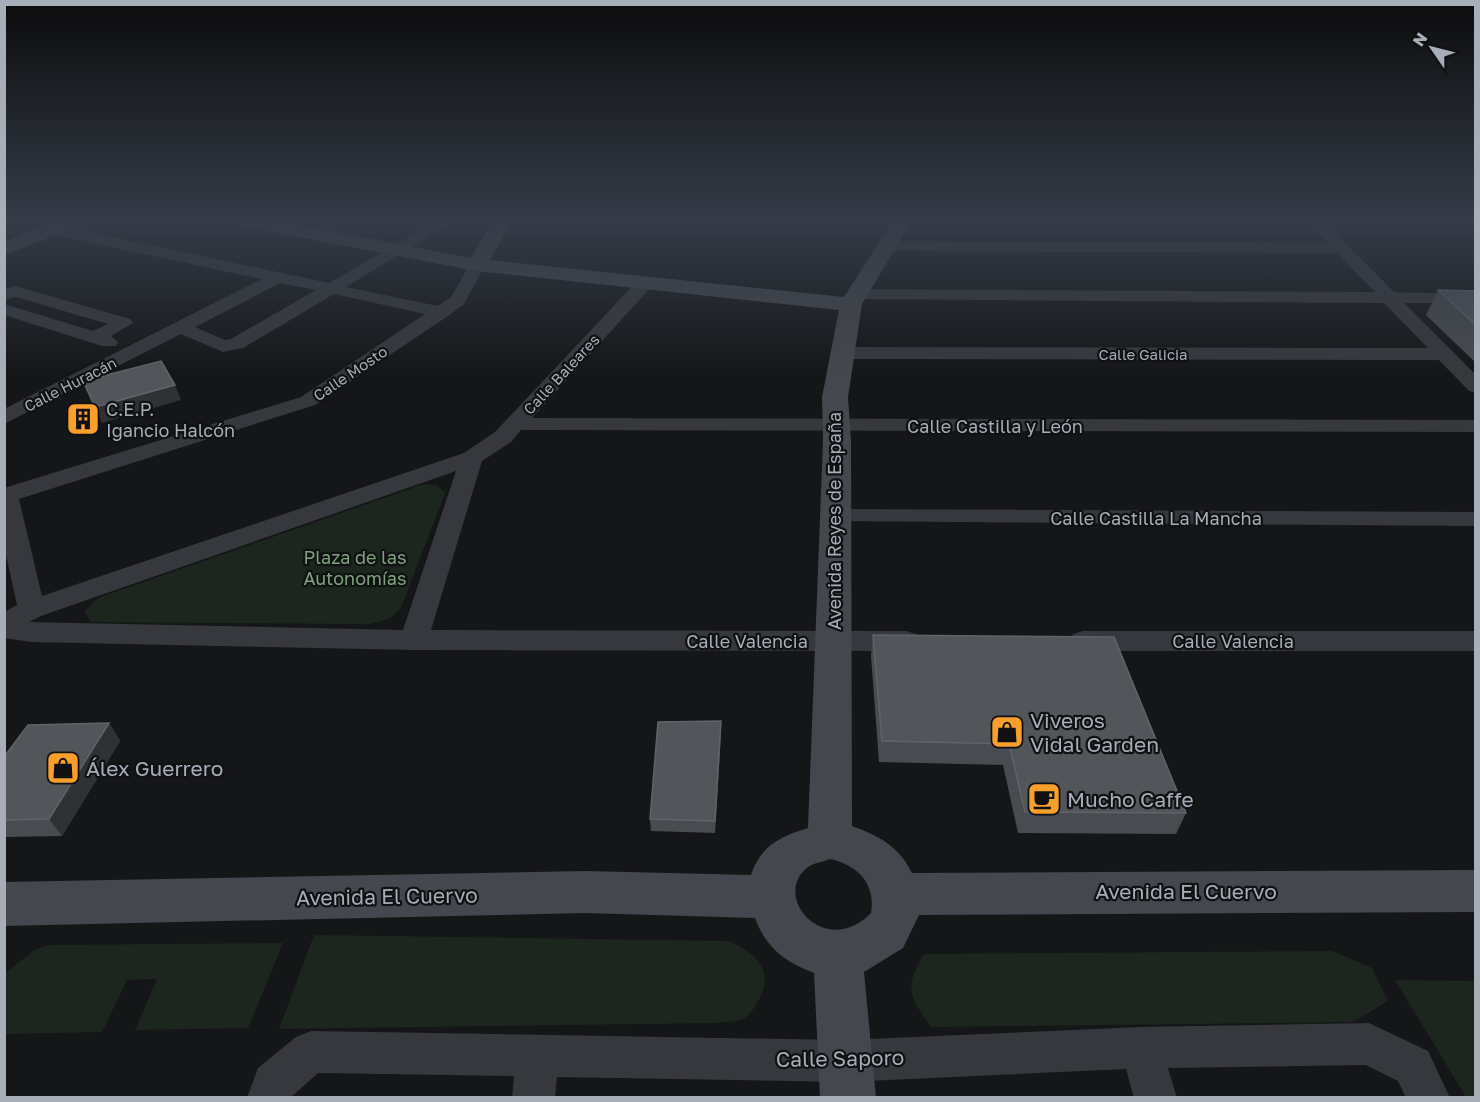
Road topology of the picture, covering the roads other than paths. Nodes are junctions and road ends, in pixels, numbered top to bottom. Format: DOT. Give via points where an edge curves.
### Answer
graph roads {
  1 [pos="243,270"];
  2 [pos="362,270"];
  3 [pos="474,270"];
  4 [pos="531,270"];
  5 [pos="872,270"];
  6 [pos="1362,270"];
  7 [pos="278,278"];
  8 [pos="646,282"];
  9 [pos="331,288"];
  10 [pos="4,295"];
  11 [pos="1388,296"];
  12 [pos="1457,298"];
  13 [pos="854,299"];
  14 [pos="4,309"];
  15 [pos="442,312"];
  16 [pos="181,327"];
  17 [pos="94,337"];
  18 [pos="135,350"];
  19 [pos="842,353"];
  20 [pos="1444,354"];
  21 [pos="1476,387"];
  22 [pos="4,418"];
  23 [pos="515,424"];
  24 [pos="836,426"];
  25 [pos="1476,426"];
  26 [pos="472,458"];
  27 [pos="6,495"];
  28 [pos="836,516"];
  29 [pos="1476,519"];
  30 [pos="32,609"];
  31 [pos="4,626"];
  32 [pos="414,640"];
  33 [pos="833,641"];
  34 [pos="934,641"];
  35 [pos="1052,641"];
  36 [pos="1476,641"];
  37 [pos="830,840"];
  38 [pos="1476,891"];
  39 [pos="897,894"];
  40 [pos="770,897"];
  41 [pos="4,904"];
  42 [pos="838,955"];
  43 [pos="1140,1048"];
  44 [pos="538,1056"];
  45 [pos="847,1079"];
  46 [pos="1421,1082"];
  47 [pos="271,1090"];
  48 [pos="532,1098"];
  49 [pos="1156,1098"];
  1 -- 7 [label="street"];
  2 -- 9 [label="street"];
  3 -- 15 [label="street, Calle Mosto" via="458,300"];
  4 -- 8 [label="street"];
  5 -- 13 [label="street, Avenida Reyes de España"];
  6 -- 11 [label="street"];
  7 -- 9 [label="street"];
  7 -- 16 [label="street, Calle Huracán"];
  8 -- 13 [label="street"];
  8 -- 23 [label="street, Calle Baleares"];
  9 -- 15 [label="street"];
  9 -- 16 [label="street" via="236,344 223,346"];
  10 -- 17 [label="street" via="15,291 124,323"];
  11 -- 12 [label="street"];
  11 -- 13 [label="street"];
  11 -- 20 [label="street"];
  13 -- 19 [label="street, Avenida Reyes de España"];
  14 -- 17 [label="street"];
  15 -- 27 [label="street, Calle Mosto" via="308,401"];
  16 -- 18 [label="street, Calle Huracán"];
  17 -- 18 [label="street"];
  18 -- 22 [label="street, Calle Huracán"];
  19 -- 20 [label="street, Calle Galicia"];
  19 -- 24 [label="street, Avenida Reyes de España" via="835,397"];
  20 -- 21 [label="street"];
  23 -- 24 [label="street, Calle Castilla y León"];
  23 -- 26 [label="street, Calle Baleares"];
  24 -- 25 [label="street, Calle Castilla y León"];
  24 -- 28 [label="street, Avenida Reyes de España"];
  26 -- 30 [label="street"];
  26 -- 32 [label="street"];
  27 -- 30 [label="street"];
  28 -- 29 [label="street, Calle Castilla La Mancha"];
  28 -- 33 [label="street, Avenida Reyes de España"];
  30 -- 31 [label="street"];
  31 -- 32 [label="street" via="31,632"];
  32 -- 33 [label="street, Calle Valencia"];
  33 -- 34 [label="street, Calle Valencia"];
  33 -- 37 [label="street, Avenida Reyes de España"];
  35 -- 36 [label="street, Calle Valencia"];
  37 -- 39 [label="street" via="849,843 873,856 891,877"];
  37 -- 40 [label="street" via="794,850 780,863"];
  38 -- 39 [label="street, Avenida El Cuervo"];
  39 -- 42 [label="street" via="896,912 889,929 876,943 859,952"];
  40 -- 41 [label="street, Avenida El Cuervo" via="585,892"];
  40 -- 42 [label="street" via="784,930 799,944"];
  42 -- 45 [label="street"];
  43 -- 45 [label="street, Calle Saporo"];
  43 -- 46 [label="street, Calle Saporo" via="1369,1044"];
  43 -- 49 [label="street"];
  44 -- 45 [label="street, Calle Saporo"];
  44 -- 47 [label="street, Calle Saporo" via="311,1052"];
  44 -- 48 [label="street"];
}
